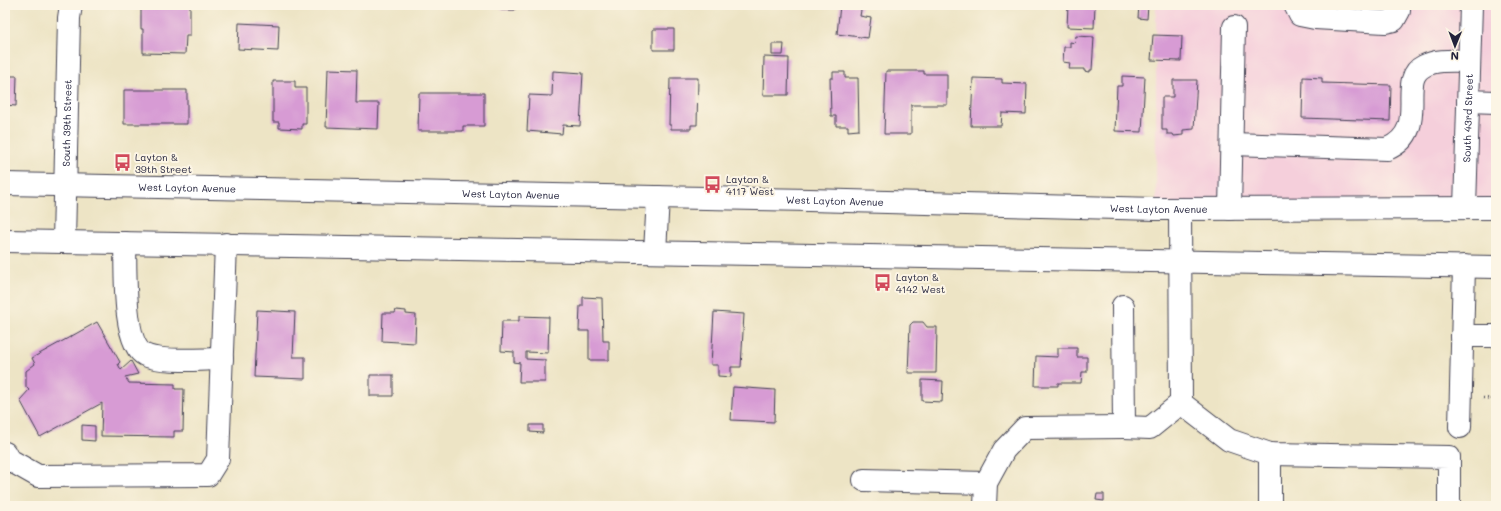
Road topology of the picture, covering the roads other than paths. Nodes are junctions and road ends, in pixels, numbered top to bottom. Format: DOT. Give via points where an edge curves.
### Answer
graph roads {
  1 [pos="71,5"];
  2 [pos="1295,5"];
  3 [pos="1399,5"];
  4 [pos="1471,5"];
  5 [pos="1234,27"];
  6 [pos="1469,61"];
  7 [pos="1468,101"];
  8 [pos="1496,102"];
  9 [pos="1232,144"];
  10 [pos="5,184"];
  11 [pos="65,186"];
  12 [pos="658,197"];
  13 [pos="1466,208"];
  14 [pos="1496,208"];
  15 [pos="1180,209"];
  16 [pos="1230,209"];
  17 [pos="5,241"];
  18 [pos="64,241"];
  19 [pos="125,243"];
  20 [pos="226,244"];
  21 [pos="655,252"];
  22 [pos="1180,261"];
  23 [pos="1464,266"];
  24 [pos="1496,267"];
  25 [pos="1123,306"];
  26 [pos="1462,336"];
  27 [pos="1496,336"];
  28 [pos="222,359"];
  29 [pos="1181,403"];
  30 [pos="1124,427"];
  31 [pos="1460,427"];
  32 [pos="5,453"];
  33 [pos="1270,454"];
  34 [pos="864,480"];
  35 [pos="986,483"];
  36 [pos="985,506"];
  37 [pos="1270,506"];
  38 [pos="1449,506"];
  1 -- 11 [label="main road, South 39th Street"];
  2 -- 3 [label="main road" via="1300,15 1315,18 1385,22 1394,20 1399,12"];
  4 -- 6 [label="main road, South 43rd Street"];
  5 -- 9 [label="main road"];
  6 -- 7 [label="main road, South 43rd Street"];
  6 -- 9 [label="main road" via="1438,62 1424,66 1417,72 1412,82 1411,116 1407,134 1387,149"];
  7 -- 8 [label="main road"];
  7 -- 13 [label="main road, South 43rd Street"];
  9 -- 16 [label="main road"];
  10 -- 11 [label="main road, West Layton Avenue"];
  11 -- 12 [label="main road, West Layton Avenue"];
  11 -- 18 [label="main road, South 39th Street"];
  12 -- 15 [label="main road, West Layton Avenue"];
  12 -- 21 [label="main road"];
  13 -- 14 [label="main road, West Layton Avenue"];
  13 -- 16 [label="main road, West Layton Avenue"];
  15 -- 16 [label="main road, West Layton Avenue"];
  15 -- 22 [label="main road"];
  17 -- 18 [label="main road"];
  18 -- 19 [label="main road"];
  19 -- 20 [label="main road"];
  19 -- 28 [label="main road" via="127,322 143,354 156,358"];
  20 -- 21 [label="main road"];
  20 -- 28 [label="main road"];
  21 -- 22 [label="main road"];
  22 -- 23 [label="main road"];
  22 -- 29 [label="main road"];
  23 -- 24 [label="main road"];
  23 -- 26 [label="main road"];
  25 -- 30 [label="main road"];
  26 -- 27 [label="main road"];
  26 -- 31 [label="main road"];
  28 -- 32 [label="main road" via="218,459 208,475 38,476 8,459"];
  29 -- 30 [label="main road" via="1150,428"];
  29 -- 33 [label="main road" via="1229,440"];
  30 -- 35 [label="main road" via="1025,428 1004,450"];
  33 -- 37 [label="main road"];
  33 -- 38 [label="main road" via="1449,458"];
  34 -- 35 [label="main road"];
  35 -- 36 [label="main road"];
}
